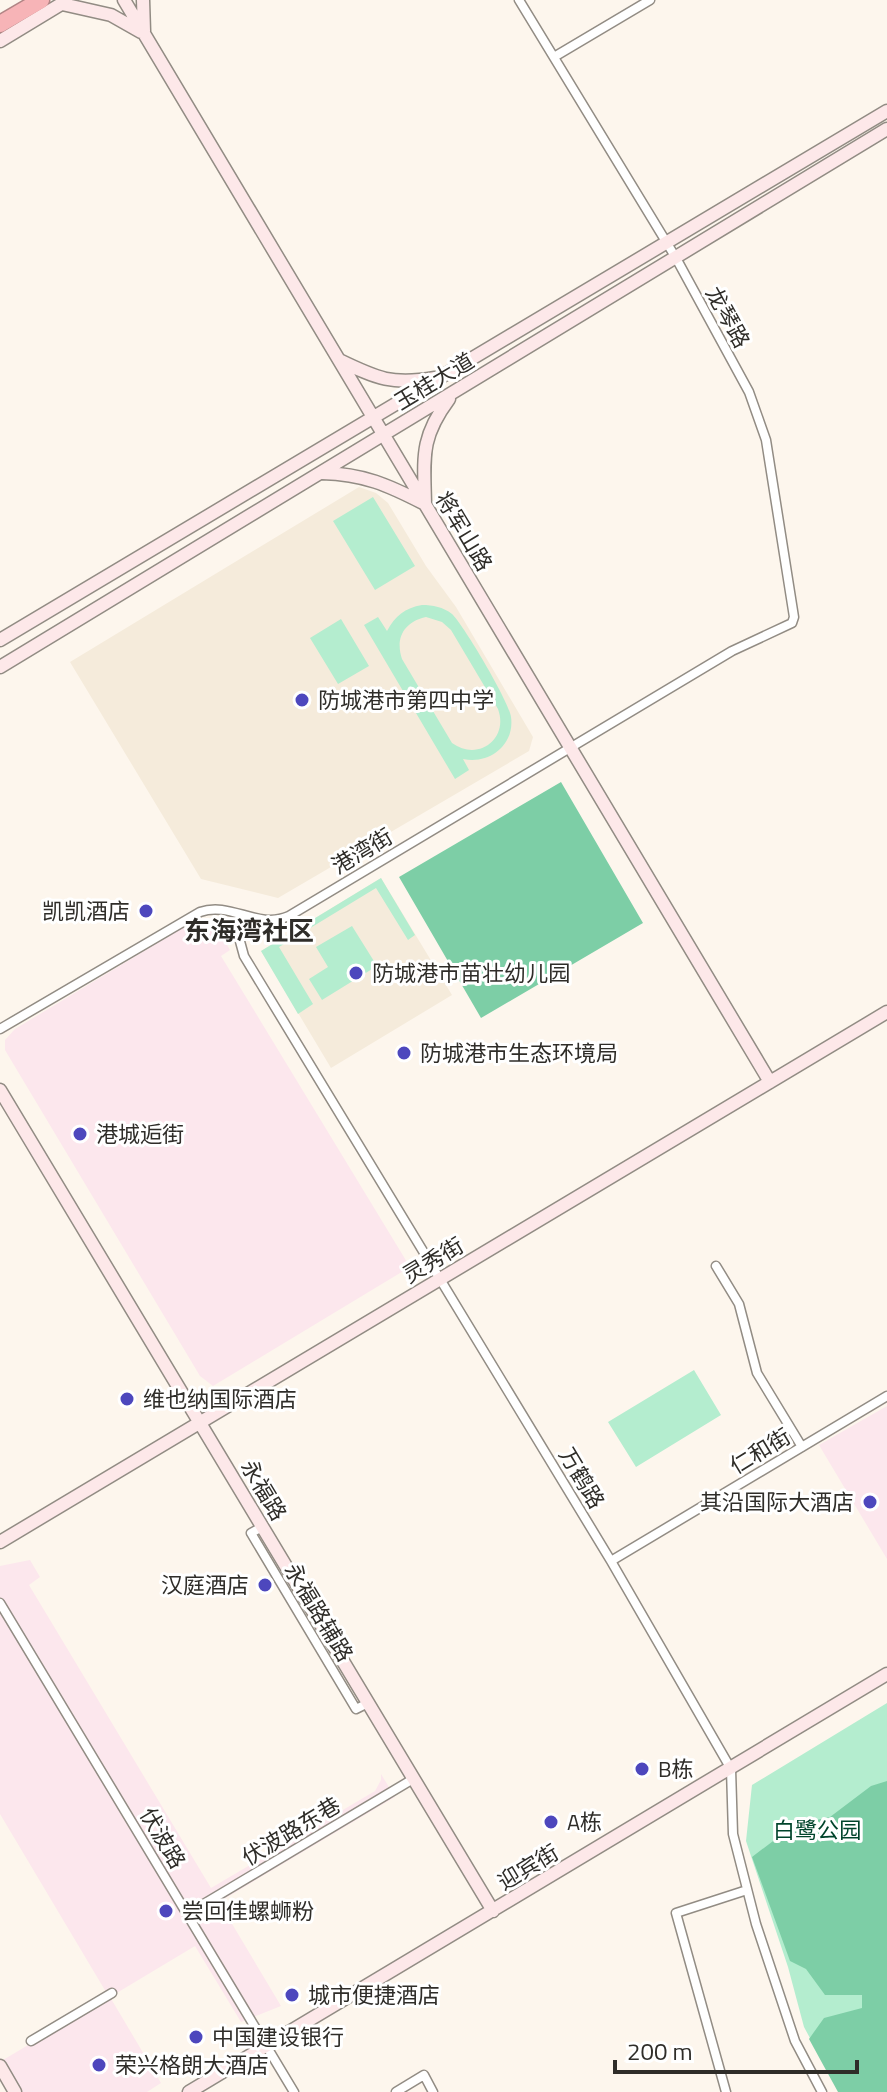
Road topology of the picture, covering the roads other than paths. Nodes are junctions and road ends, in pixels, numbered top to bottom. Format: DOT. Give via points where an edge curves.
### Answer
graph roads {
  1 [pos="41,0"];
  2 [pos="124,0"];
  3 [pos="143,0"];
  4 [pos="519,0"];
  5 [pos="650,0"];
  6 [pos="65,2"];
  7 [pos="0,24"];
  8 [pos="144,34"];
  9 [pos="0,41"];
  10 [pos="554,57"];
  11 [pos="887,100"];
  12 [pos="887,111"];
  13 [pos="872,120"];
  14 [pos="885,132"];
  15 [pos="667,242"];
  16 [pos="676,258"];
  17 [pos="339,360"];
  18 [pos="442,377"];
  19 [pos="453,393"];
  20 [pos="373,418"];
  21 [pos="384,435"];
  22 [pos="321,473"];
  23 [pos="425,504"];
  24 [pos="0,640"];
  25 [pos="732,651"];
  26 [pos="0,667"];
  27 [pos="570,747"];
  28 [pos="243,915"];
  29 [pos="887,1012"];
  30 [pos="0,1029"];
  31 [pos="770,1082"];
  32 [pos="0,1090"];
  33 [pos="716,1266"];
  34 [pos="440,1279"];
  35 [pos="887,1396"];
  36 [pos="200,1423"];
  37 [pos="802,1447"];
  38 [pos="0,1542"];
  39 [pos="611,1561"];
  40 [pos="0,1603"];
  41 [pos="887,1674"];
  42 [pos="731,1769"];
  43 [pos="413,1779"];
  44 [pos="747,1890"];
  45 [pos="493,1911"];
  46 [pos="187,1914"];
  47 [pos="112,1993"];
  48 [pos="31,2041"];
  49 [pos="267,2047"];
  50 [pos="0,2066"];
  51 [pos="15,2092"];
  52 [pos="189,2092"];
  53 [pos="294,2092"];
  54 [pos="396,2092"];
  55 [pos="433,2092"];
  56 [pos="726,2092"];
  57 [pos="822,2092"];
  1 -- 7 [label="highway"];
  2 -- 8 [label="main road, 将军山路"];
  3 -- 8 [label="main road"];
  4 -- 10 [label="street, 龙琴路"];
  5 -- 10 [label="street"];
  6 -- 8 [label="main road" via="111,15"];
  6 -- 9 [label="main road"];
  8 -- 17 [label="main road, 将军山路"];
  10 -- 15 [label="street, 龙琴路"];
  11 -- 13 [label="main road"];
  12 -- 13 [label="main road, 玉桂大道"];
  13 -- 14 [label="main road"];
  13 -- 15 [label="main road, 玉桂大道"];
  14 -- 16 [label="main road, 玉桂大道"];
  15 -- 16 [label="street, 龙琴路"];
  15 -- 18 [label="main road, 玉桂大道"];
  16 -- 19 [label="main road, 玉桂大道"];
  16 -- 25 [label="street, 龙琴路" via="761,421 794,617 792,623"];
  17 -- 18 [label="main road" via="387,381"];
  17 -- 20 [label="main road, 将军山路"];
  18 -- 20 [label="main road, 玉桂大道"];
  19 -- 21 [label="main road, 玉桂大道"];
  19 -- 23 [label="main road" via="432,422 425,443"];
  20 -- 21 [label="main road, 将军山路"];
  20 -- 24 [label="main road, 玉桂大道"];
  21 -- 22 [label="main road, 玉桂大道"];
  21 -- 23 [label="main road, 将军山路"];
  22 -- 23 [label="main road" via="370,478"];
  22 -- 26 [label="main road, 玉桂大道"];
  23 -- 27 [label="main road, 将军山路"];
  25 -- 27 [label="street, 港湾街"];
  27 -- 28 [label="street, 港湾街" via="289,916 269,922"];
  27 -- 31 [label="main road, 将军山路"];
  28 -- 30 [label="street, 港湾街" via="215,909 200,912"];
  28 -- 34 [label="street, 万鹤路" via="238,934 244,956"];
  29 -- 31 [label="main road, 灵秀街"];
  31 -- 34 [label="main road, 灵秀街"];
  32 -- 36 [label="main road, 永福路"];
  33 -- 37 [label="street" via="739,1304 757,1373"];
  34 -- 36 [label="main road, 灵秀街"];
  34 -- 39 [label="street, 万鹤路"];
  35 -- 37 [label="street, 仁和街"];
  36 -- 38 [label="main road, 灵秀街"];
  36 -- 43 [label="main road, 永福路"];
  37 -- 39 [label="street, 仁和街"];
  39 -- 42 [label="street, 万鹤路"];
  40 -- 46 [label="street, 伏波路"];
  41 -- 42 [label="main road, 迎宾街"];
  42 -- 44 [label="street, 万鹤路" via="733,1834"];
  42 -- 45 [label="main road, 迎宾街"];
  43 -- 45 [label="main road, 永福路"];
  43 -- 46 [label="street, 伏波路东巷"];
  44 -- 56 [label="street" via="676,1913"];
  44 -- 57 [label="street, 万鹤路" via="795,2041"];
  45 -- 49 [label="main road, 迎宾街"];
  46 -- 49 [label="street, 伏波路"];
  47 -- 48 [label="street"];
  49 -- 52 [label="main road, 迎宾街"];
  49 -- 53 [label="street, 伏波路"];
  50 -- 51 [label="main road"];
  54 -- 55 [label="street" via="424,2075"];
}
